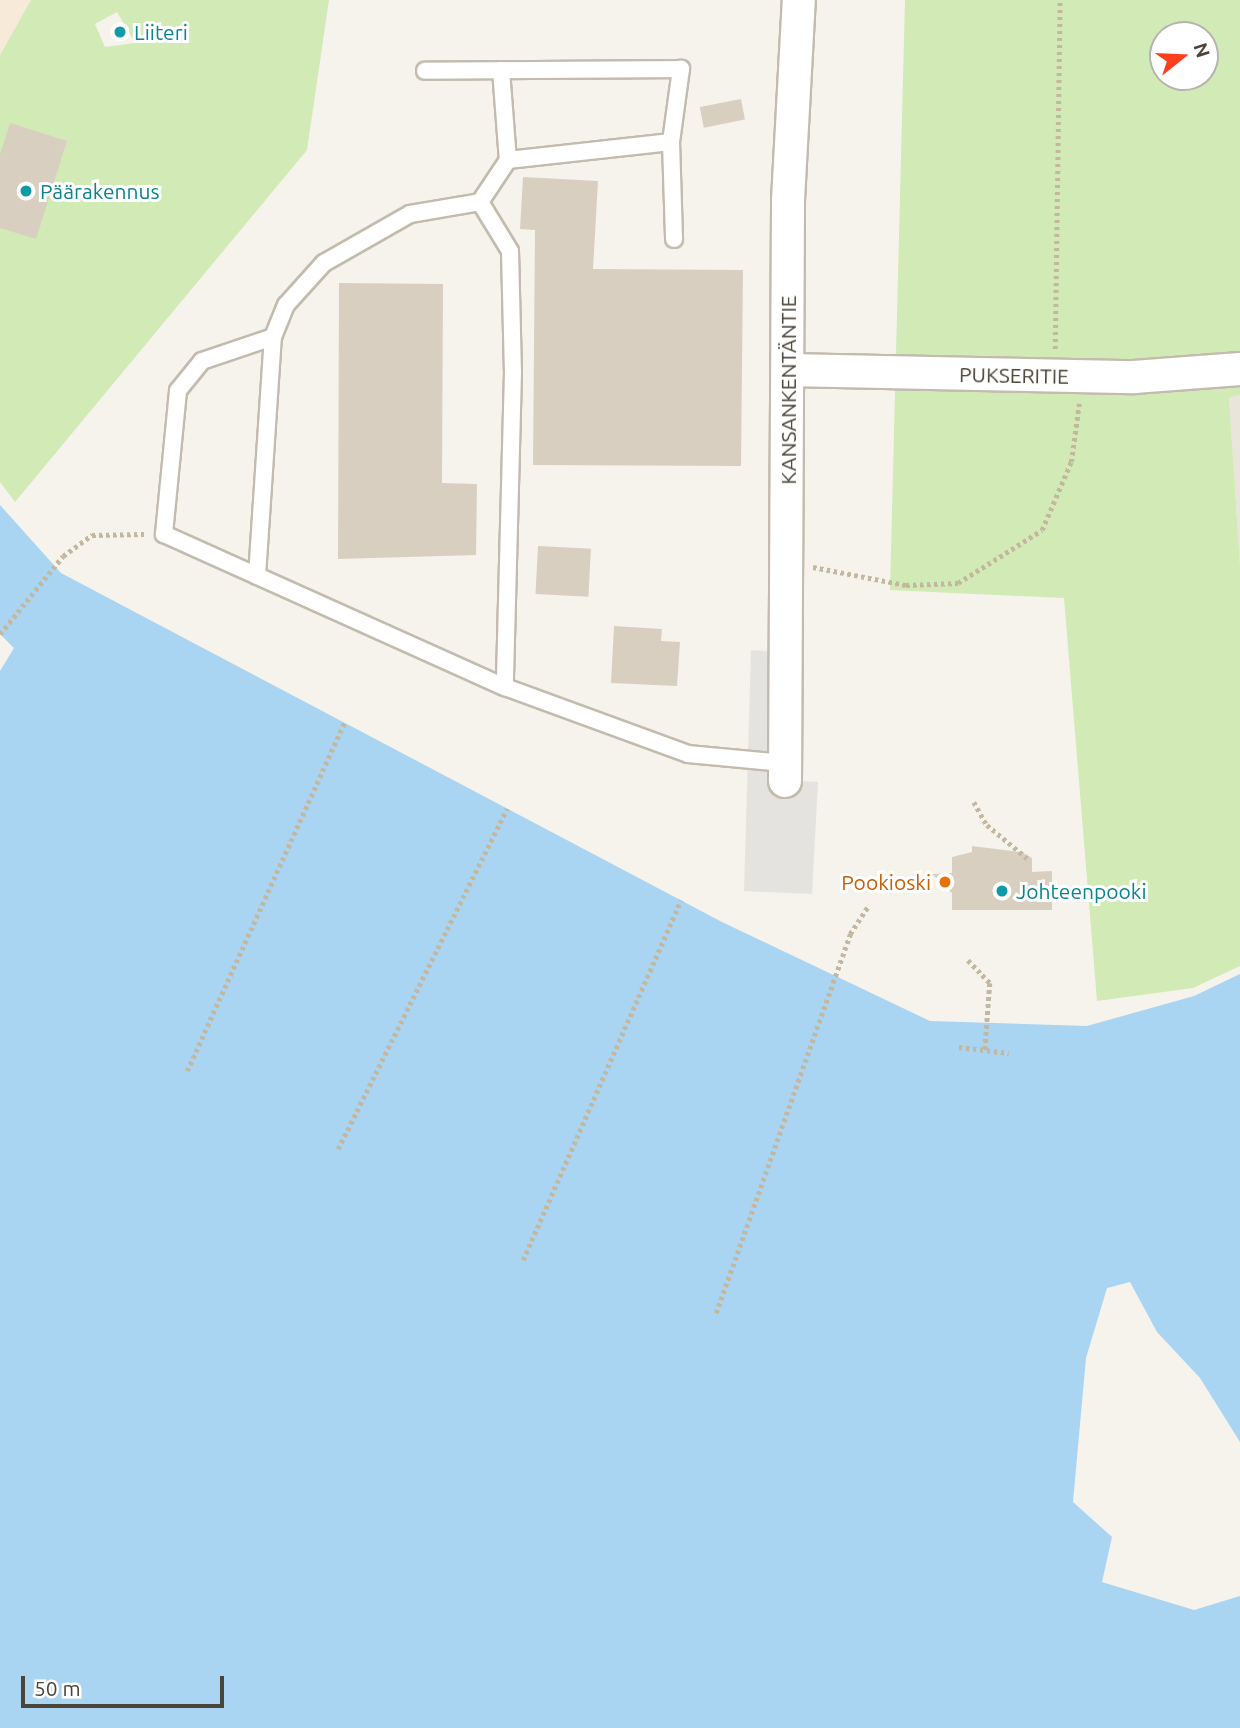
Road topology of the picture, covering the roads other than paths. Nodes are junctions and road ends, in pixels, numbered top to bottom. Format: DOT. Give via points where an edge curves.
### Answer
graph roads {
  1 [pos="799,0"];
  2 [pos="501,70"];
  3 [pos="425,71"];
  4 [pos="671,142"];
  5 [pos="508,160"];
  6 [pos="480,202"];
  7 [pos="674,240"];
  8 [pos="273,337"];
  9 [pos="1240,369"];
  10 [pos="788,370"];
  11 [pos="257,576"];
  12 [pos="505,687"];
  13 [pos="784,772"];
  1 -- 10 [label="street, KANSANKENTÄNTIE"];
  2 -- 3 [label="lane"];
  2 -- 4 [label="lane" via="681,69"];
  2 -- 5 [label="lane"];
  4 -- 5 [label="lane"];
  4 -- 7 [label="lane"];
  5 -- 6 [label="lane"];
  6 -- 8 [label="lane" via="410,214 354,241 286,305"];
  6 -- 12 [label="lane" via="510,251 513,372"];
  8 -- 11 [label="lane"];
  8 -- 11 [label="lane" via="202,361 178,391 164,534"];
  9 -- 10 [label="street, PUKSERITIE" via="1107,376"];
  10 -- 13 [label="street, KANSANKENTÄNTIE"];
  11 -- 12 [label="lane"];
  12 -- 13 [label="lane" via="688,754"];
}
